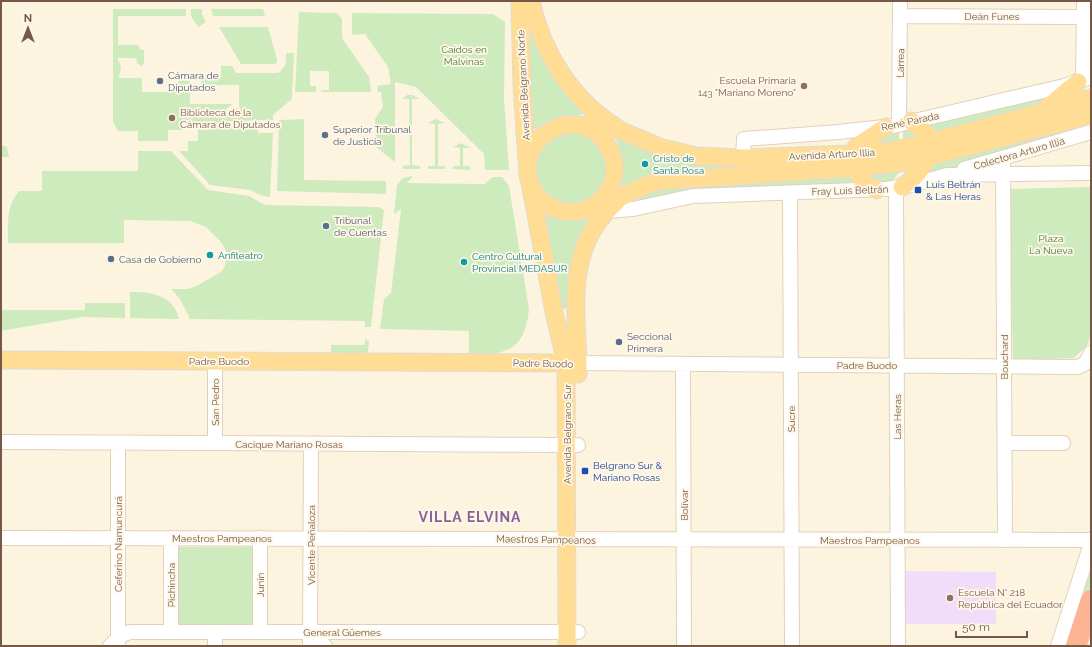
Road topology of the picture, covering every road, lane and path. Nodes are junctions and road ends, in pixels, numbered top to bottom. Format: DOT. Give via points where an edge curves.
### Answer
graph roads {
  1 [pos="520,1"];
  2 [pos="531,1"];
  3 [pos="900,1"];
  4 [pos="1084,1"];
  5 [pos="900,16"];
  6 [pos="1084,17"];
  7 [pos="1084,80"];
  8 [pos="1091,98"];
  9 [pos="588,106"];
  10 [pos="1038,114"];
  11 [pos="1091,115"];
  12 [pos="899,124"];
  13 [pos="572,125"];
  14 [pos="599,125"];
  15 [pos="623,131"];
  16 [pos="1091,132"];
  17 [pos="929,150"];
  18 [pos="611,151"];
  19 [pos="743,158"];
  20 [pos="1003,158"];
  21 [pos="853,161"];
  22 [pos="528,173"];
  23 [pos="1091,173"];
  24 [pos="1003,174"];
  25 [pos="947,175"];
  26 [pos="899,187"];
  27 [pos="876,190"];
  28 [pos="616,192"];
  29 [pos="790,192"];
  30 [pos="606,208"];
  31 [pos="584,210"];
  32 [pos="1088,359"];
  33 [pos="1,360"];
  34 [pos="215,361"];
  35 [pos="572,363"];
  36 [pos="683,364"];
  37 [pos="791,365"];
  38 [pos="897,365"];
  39 [pos="1004,366"];
  40 [pos="1,442"];
  41 [pos="1063,442"];
  42 [pos="118,443"];
  43 [pos="215,443"];
  44 [pos="1005,443"];
  45 [pos="311,444"];
  46 [pos="572,445"];
  47 [pos="1,538"];
  48 [pos="118,538"];
  49 [pos="171,538"];
  50 [pos="260,538"];
  51 [pos="311,538"];
  52 [pos="573,539"];
  53 [pos="684,540"];
  54 [pos="791,540"];
  55 [pos="898,540"];
  56 [pos="1005,540"];
  57 [pos="1091,540"];
  58 [pos="1091,544"];
  59 [pos="1091,600"];
  60 [pos="171,632"];
  61 [pos="260,632"];
  62 [pos="215,639"];
  63 [pos="310,639"];
  64 [pos="573,639"];
  65 [pos="1082,641"];
  66 [pos="115,643"];
  67 [pos="325,646"];
  68 [pos="684,646"];
  69 [pos="792,646"];
  70 [pos="898,646"];
  71 [pos="1058,646"];
  1 -- 22 [label="main road, Avenida Belgrano Norte"];
  2 -- 9 [label="main road, Avenida Belgrano Norte" via="540,32 555,64 565,80"];
  3 -- 5 [label="street, Larrea"];
  4 -- 6 [label="street"];
  5 -- 6 [label="street, Deán Funes"];
  5 -- 12 [label="street, Larrea"];
  6 -- 7 [label="street"];
  7 -- 10 [label="main road"];
  7 -- 12 [label="street, René Parada"];
  8 -- 10 [label="main road, Avenida Arturo Illia"];
  9 -- 14 [label="main road, Avenida Belgrano Norte"];
  9 -- 15 [label="main road, Avenida Belgrano Norte"];
  10 -- 17 [label="main road, Avenida Arturo Illia"];
  11 -- 17 [label="main road, Avenida Arturo Illia"];
  12 -- 17 [label="main road" via="926,133"];
  12 -- 19 [label="street, René Parada" via="744,139"];
  12 -- 21 [label="main road" via="859,145"];
  13 -- 14 [label="main road, Avenida Arturo Illia"];
  13 -- 18 [label="main road, Avenida Arturo Illia" via="585,127 598,134"];
  13 -- 22 [label="main road, Avenida Arturo Illia" via="551,130 540,138 530,156"];
  14 -- 15 [label="main road, Avenida Arturo Illia"];
  14 -- 18 [label="main road, Avenida Belgrano Norte"];
  15 -- 19 [label="main road, Avenida Arturo Illia" via="653,145 679,153"];
  16 -- 20 [label="street, Colectora Arturo Illia"];
  17 -- 21 [label="main road, Avenida Arturo Illia" via="888,164"];
  17 -- 26 [label="main road" via="912,178"];
  18 -- 28 [label="main road, Avenida Arturo Illia"];
  19 -- 21 [label="main road, Avenida Arturo Illia"];
  20 -- 24 [label="street, Bouchard"];
  20 -- 25 [label="street, Colectora Arturo Illia"];
  21 -- 27 [label="main road" via="864,183"];
  21 -- 28 [label="main road, Avenida Arturo Illia" via="671,179"];
  22 -- 31 [label="main road, Avenida Arturo Illia" via="538,196 549,205 562,211"];
  22 -- 35 [label="main road, Avenida Belgrano Sur" via="554,312"];
  23 -- 24 [label="street, Fray Luis Beltrán"];
  24 -- 25 [label="street, Fray Luis Beltrán"];
  24 -- 39 [label="street, Bouchard"];
  25 -- 26 [label="street, Fray Luis Beltrán"];
  26 -- 27 [label="street, Fray Luis Beltrán"];
  26 -- 38 [label="street, Las Heras"];
  27 -- 29 [label="street, Fray Luis Beltrán"];
  28 -- 30 [label="main road, Avenida Arturo Illia"];
  28 -- 31 [label="main road, Avenida Arturo Illia"];
  29 -- 30 [label="street, Fray Luis Beltrán" via="694,196 633,209"];
  29 -- 37 [label="street, Sucre"];
  30 -- 31 [label="main road, Avenida Arturo Illia"];
  30 -- 35 [label="main road, Avenida Belgrano Sur" via="583,252 575,289"];
  32 -- 39 [label="street, Padre Buodo" via="1078,367"];
  33 -- 34 [label="main road, Padre Buodo"];
  34 -- 35 [label="main road, Padre Buodo"];
  34 -- 43 [label="street, San Pedro"];
  35 -- 36 [label="street, Padre Buodo"];
  35 -- 46 [label="main road, Avenida Belgrano Sur"];
  36 -- 37 [label="street, Padre Buodo"];
  36 -- 53 [label="street, Bolívar"];
  37 -- 38 [label="street, Padre Buodo"];
  37 -- 54 [label="street, Sucre"];
  38 -- 39 [label="street, Padre Buodo"];
  38 -- 55 [label="street, Las Heras"];
  39 -- 44 [label="street, Bouchard"];
  40 -- 42 [label="street, Cacique Mariano Rosas"];
  41 -- 44 [label="street"];
  42 -- 43 [label="street, Cacique Mariano Rosas"];
  42 -- 48 [label="street, Ceferino Namuncurá"];
  43 -- 45 [label="street, Cacique Mariano Rosas"];
  44 -- 56 [label="street, Bouchard"];
  45 -- 46 [label="street, Cacique Mariano Rosas"];
  45 -- 51 [label="street, Vicente Peñaloza"];
  46 -- 52 [label="main road, Avenida Belgrano Sur"];
  47 -- 48 [label="street, Maestros Pampeanos"];
  48 -- 49 [label="street, Maestros Pampeanos"];
  48 -- 66 [label="street, Ceferino Namuncurá"];
  49 -- 50 [label="street, Maestros Pampeanos"];
  49 -- 60 [label="street, Pichincha"];
  50 -- 51 [label="street, Maestros Pampeanos"];
  50 -- 61 [label="street, Junín"];
  51 -- 52 [label="street, Maestros Pampeanos"];
  51 -- 63 [label="street, Vicente Peñaloza"];
  52 -- 53 [label="street, Maestros Pampeanos"];
  52 -- 64 [label="main road, Avenida Belgrano Sur"];
  53 -- 54 [label="street, Maestros Pampeanos"];
  53 -- 68 [label="street, Bolívar"];
  54 -- 55 [label="street, Maestros Pampeanos"];
  54 -- 69 [label="street, Sucre"];
  55 -- 56 [label="street, Maestros Pampeanos"];
  55 -- 70 [label="street, Las Heras"];
  56 -- 57 [label="street, Maestros Pampeanos"];
  58 -- 71 [label="street"];
  59 -- 65 [label="highway"];
  60 -- 62 [label="street, General Güemes"];
  60 -- 66 [label="street, General Güemes" via="130,632"];
  61 -- 62 [label="street, General Güemes"];
  61 -- 63 [label="street, General Güemes"];
  63 -- 64 [label="street, General Güemes"];
  63 -- 67 [label="street"];
}
